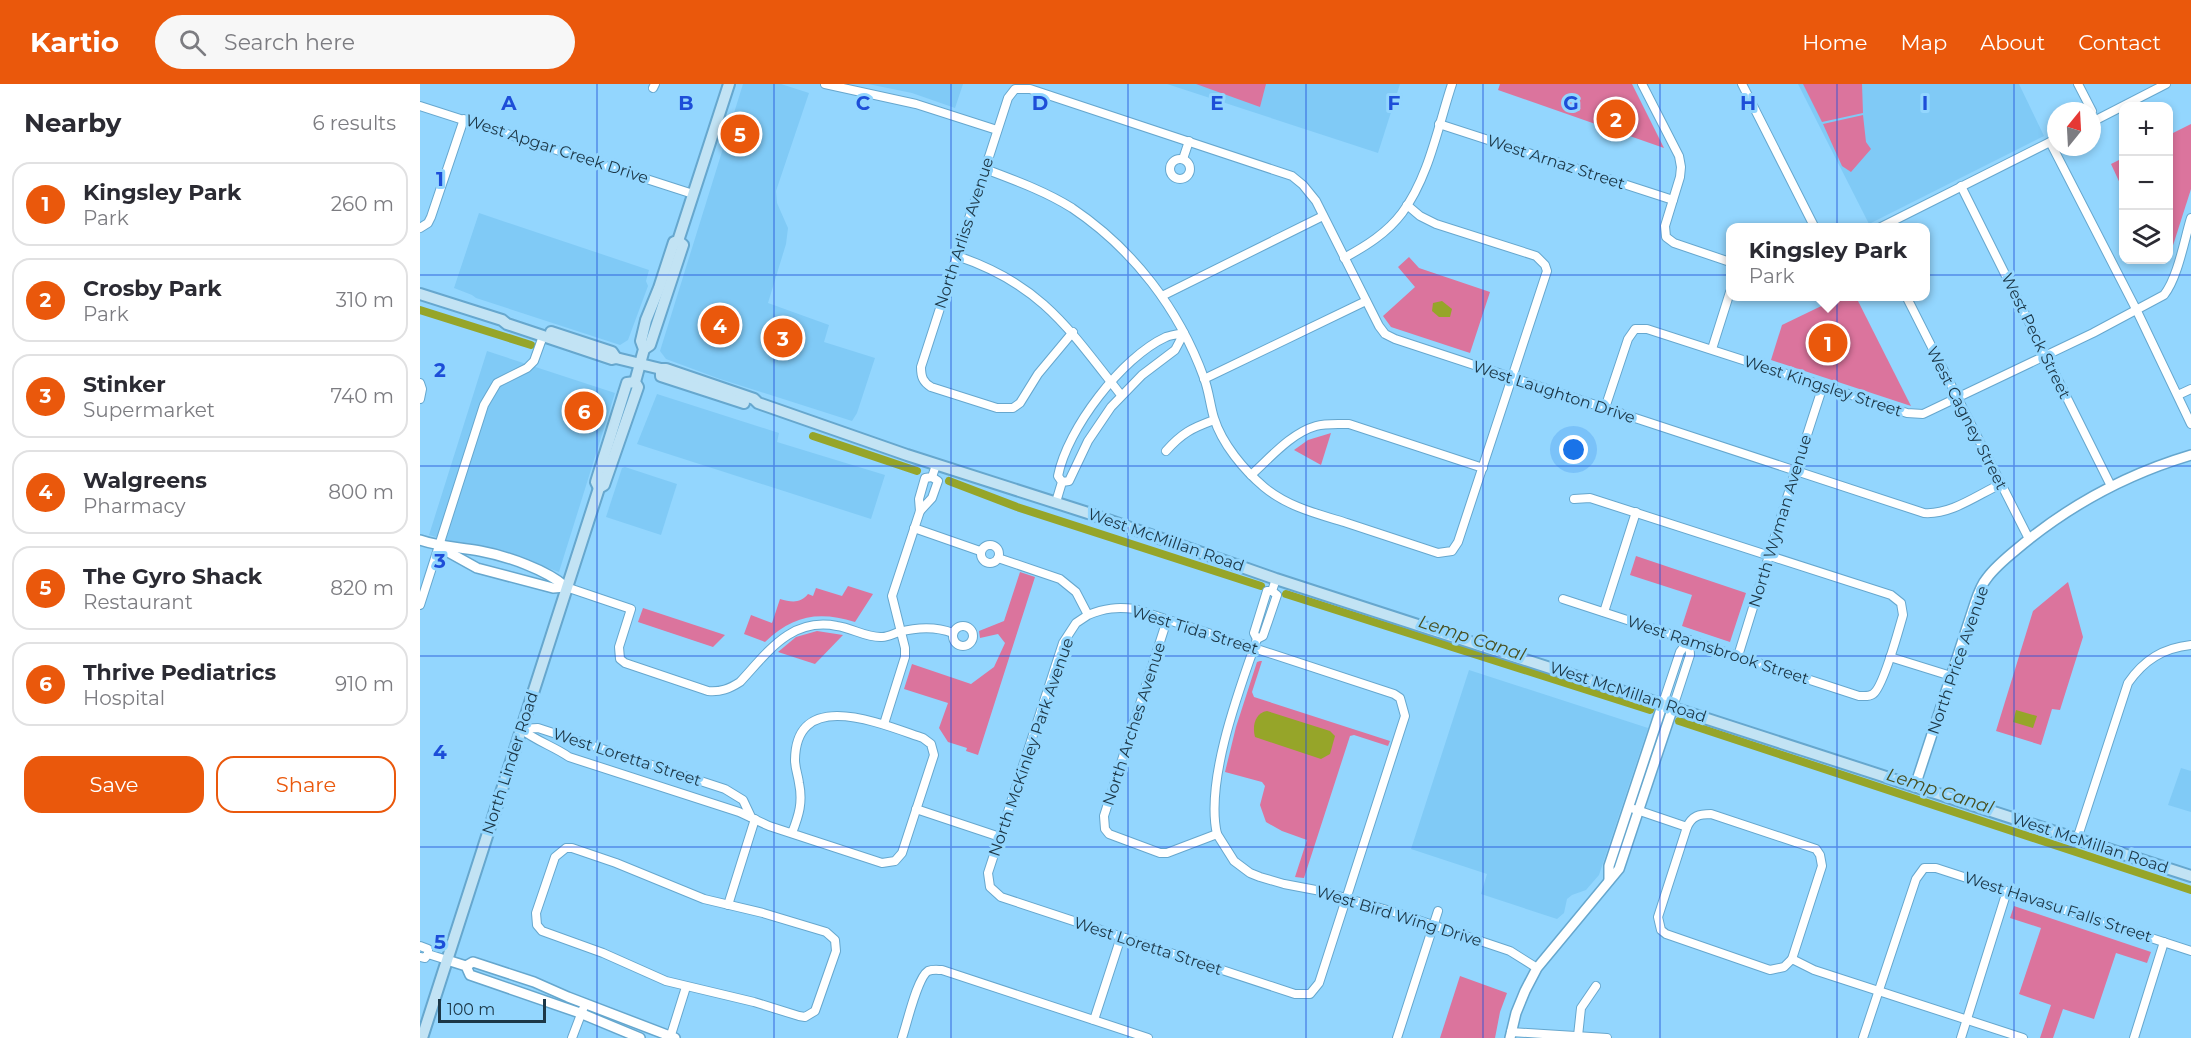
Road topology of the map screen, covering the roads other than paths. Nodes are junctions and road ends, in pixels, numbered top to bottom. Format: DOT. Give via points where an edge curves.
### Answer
graph roads {
  1 [pos="729,84"];
  2 [pos="825,84"];
  3 [pos="1452,84"];
  4 [pos="1642,84"];
  5 [pos="1742,84"];
  6 [pos="2078,84"];
  7 [pos="2166,84"];
  8 [pos="1015,89"];
  9 [pos="2086,102"];
  10 [pos="420,106"];
  11 [pos="2101,112"];
  12 [pos="464,119"];
  13 [pos="1439,124"];
  14 [pos="997,130"];
  15 [pos="1189,141"];
  16 [pos="2047,144"];
  17 [pos="2060,156"];
  18 [pos="1183,159"];
  19 [pos="985,169"];
  20 [pos="1961,186"];
  21 [pos="693,194"];
  22 [pos="1673,200"];
  23 [pos="1407,205"];
  24 [pos="1323,216"];
  25 [pos="2191,218"];
  26 [pos="1812,223"];
  27 [pos="1889,223"];
  28 [pos="421,227"];
  29 [pos="957,256"];
  30 [pos="1344,258"];
  31 [pos="1726,260"];
  32 [pos="420,294"];
  33 [pos="1162,296"];
  34 [pos="1366,301"];
  35 [pos="1728,301"];
  36 [pos="1908,301"];
  37 [pos="2136,309"];
  38 [pos="502,320"];
  39 [pos="1073,332"];
  40 [pos="1184,333"];
  41 [pos="543,336"];
  42 [pos="1712,349"];
  43 [pos="2045,354"];
  44 [pos="616,358"];
  45 [pos="640,364"];
  46 [pos="1512,378"];
  47 [pos="1204,379"];
  48 [pos="1111,382"];
  49 [pos="421,383"];
  50 [pos="1823,386"];
  51 [pos="2191,389"];
  52 [pos="1121,395"];
  53 [pos="2178,395"];
  54 [pos="420,399"];
  55 [pos="1957,399"];
  56 [pos="1605,408"];
  57 [pos="1214,420"];
  58 [pos="2191,424"];
  59 [pos="1166,451"];
  60 [pos="2191,455"];
  61 [pos="936,465"];
  62 [pos="1483,468"];
  63 [pos="1795,471"];
  64 [pos="1251,475"];
  65 [pos="932,477"];
  66 [pos="1062,482"];
  67 [pos="2001,483"];
  68 [pos="2111,486"];
  69 [pos="1574,499"];
  70 [pos="1056,502"];
  71 [pos="920,512"];
  72 [pos="1636,512"];
  73 [pos="914,528"];
  74 [pos="2029,539"];
  75 [pos="420,540"];
  76 [pos="439,546"];
  77 [pos="980,551"];
  78 [pos="1770,555"];
  79 [pos="998,558"];
  80 [pos="1276,579"];
  81 [pos="566,587"];
  82 [pos="1563,599"];
  83 [pos="420,605"];
  84 [pos="1604,612"];
  85 [pos="1089,615"];
  86 [pos="1167,620"];
  87 [pos="901,632"];
  88 [pos="953,633"];
  89 [pos="1689,640"];
  90 [pos="2191,645"];
  91 [pos="1254,648"];
  92 [pos="1738,656"];
  93 [pos="1890,657"];
  94 [pos="1951,676"];
  95 [pos="1668,705"];
  96 [pos="884,724"];
  97 [pos="521,729"];
  98 [pos="1915,786"];
  99 [pos="916,809"];
  100 [pos="1634,809"];
  101 [pos="753,818"];
  102 [pos="1687,827"];
  103 [pos="792,833"];
  104 [pos="1217,834"];
  105 [pos="1000,837"];
  106 [pos="2077,839"];
  107 [pos="2191,876"];
  108 [pos="990,887"];
  109 [pos="2007,891"];
  110 [pos="1346,898"];
  111 [pos="728,905"];
  112 [pos="1437,911"];
  113 [pos="1433,926"];
  114 [pos="1122,937"];
  115 [pos="2164,942"];
  116 [pos="420,946"];
  117 [pos="2191,951"];
  118 [pos="424,956"];
  119 [pos="1791,959"];
  120 [pos="447,960"];
  121 [pos="466,966"];
  122 [pos="1538,968"];
  123 [pos="1596,986"];
  124 [pos="686,987"];
  125 [pos="1878,991"];
  126 [pos="585,1004"];
  127 [pos="580,1013"];
  128 [pos="1094,1020"];
  129 [pos="1966,1020"];
  130 [pos="1510,1035"];
  131 [pos="1578,1036"];
  132 [pos="422,1038"];
  133 [pos="572,1038"];
  134 [pos="640,1038"];
  135 [pos="672,1038"];
  136 [pos="903,1038"];
  137 [pos="1148,1038"];
  138 [pos="1397,1038"];
  139 [pos="1607,1038"];
  140 [pos="1863,1038"];
  141 [pos="1961,1038"];
  142 [pos="2023,1038"];
  143 [pos="2134,1038"];
  1 -- 21 [label="main road, North Linder Road"];
  2 -- 14 [label="street" via="916,104"];
  3 -- 13 [label="street"];
  4 -- 22 [label="street" via="1679,156 1680,177"];
  5 -- 26 [label="street"];
  6 -- 9 [label="street"];
  7 -- 11 [label="street"];
  8 -- 14 [label="street, North Arliss Avenue"];
  8 -- 15 [label="street, West Laughton Drive" via="1030,89"];
  10 -- 12 [label="street, West Apgar Creek Drive"];
  12 -- 21 [label="street, West Apgar Creek Drive"];
  12 -- 28 [label="street" via="431,217"];
  13 -- 22 [label="street, West Arnaz Street"];
  13 -- 23 [label="street"];
  14 -- 19 [label="street, North Arliss Avenue"];
  15 -- 18 [label="street"];
  15 -- 24 [label="street, West Laughton Drive" via="1292,176 1304,185"];
  16 -- 20 [label="street"];
  17 -- 37 [label="street"];
  19 -- 29 [label="street, North Arliss Avenue"];
  19 -- 33 [label="street" via="1071,208 1133,260"];
  20 -- 27 [label="street"];
  20 -- 43 [label="street, West Peck Street"];
  21 -- 45 [label="main road, North Linder Road" via="678,241 683,244 650,345 644,349"];
  22 -- 31 [label="street" via="1665,226 1666,237"];
  23 -- 30 [label="street" via="1367,246"];
  23 -- 46 [label="street" via="1436,224 1536,256 1545,265 1545,278"];
  24 -- 30 [label="street, West Laughton Drive"];
  24 -- 33 [label="street"];
  25 -- 37 [label="street, West Kingsley Street" via="2169,289"];
  29 -- 39 [label="street" via="1020,286 1050,308"];
  29 -- 39 [label="street, North Arliss Avenue" via="921,367 922,380 931,387 997,408 1013,408 1020,404 1038,374"];
  30 -- 34 [label="street, West Laughton Drive"];
  32 -- 38 [label="main road, West McMillan Road"];
  33 -- 40 [label="street"];
  34 -- 46 [label="street, West Laughton Drive" via="1385,334"];
  34 -- 47 [label="street"];
  35 -- 42 [label="street"];
  36 -- 55 [label="street, West Cagney Street"];
  37 -- 43 [label="street, West Kingsley Street"];
  37 -- 53 [label="street"];
  38 -- 41 [label="main road, West McMillan Road"];
  38 -- 44 [label="main road, West McMillan Road" via="508,317 612,352"];
  39 -- 48 [label="street"];
  40 -- 47 [label="street"];
  40 -- 48 [label="street" via="1166,337 1145,351"];
  40 -- 52 [label="street" via="1175,350"];
  41 -- 44 [label="main road, West McMillan Road"];
  41 -- 76 [label="street" via="534,361 497,383 484,405"];
  42 -- 50 [label="street, West Kingsley Street"];
  42 -- 56 [label="street, West Kingsley Street" via="1647,328 1635,329"];
  43 -- 55 [label="street, West Kingsley Street"];
  43 -- 68 [label="street, West Peck Street"];
  44 -- 45 [label="main road, West McMillan Road"];
  45 -- 61 [label="main road, West McMillan Road" via="699,379 754,399 758,404"];
  45 -- 81 [label="main road, North Linder Road" via="635,382 627,383 596,482 599,488"];
  46 -- 56 [label="street, West Laughton Drive"];
  46 -- 62 [label="street"];
  47 -- 57 [label="street"];
  48 -- 52 [label="street"];
  48 -- 66 [label="street" via="1078,427 1060,464 1058,476"];
  49 -- 54 [label="street"];
  50 -- 55 [label="street, West Kingsley Street" via="1907,413 1923,414"];
  50 -- 63 [label="street, North Wyman Avenue"];
  51 -- 53 [label="street"];
  52 -- 66 [label="street" via="1088,441 1069,481"];
  53 -- 58 [label="street"];
  55 -- 67 [label="street, West Cagney Street"];
  56 -- 63 [label="street, West Laughton Drive"];
  57 -- 59 [label="street" via="1190,428"];
  57 -- 64 [label="street"];
  60 -- 68 [label="street, North Price Avenue"];
  61 -- 65 [label="street"];
  61 -- 70 [label="main road, West McMillan Road"];
  62 -- 64 [label="street" via="1349,424 1332,424 1315,426 1299,434"];
  62 -- 64 [label="street" via="1458,542 1452,551 1438,553 1297,507"];
  63 -- 67 [label="street, West Laughton Drive" via="1935,514"];
  63 -- 78 [label="street, North Wyman Avenue"];
  65 -- 71 [label="street" via="926,478 919,499"];
  65 -- 71 [label="street" via="938,481 932,498"];
  66 -- 70 [label="street"];
  67 -- 74 [label="street, West Cagney Street"];
  68 -- 74 [label="street, North Price Avenue"];
  69 -- 72 [label="street" via="1590,498"];
  70 -- 80 [label="main road, West McMillan Road"];
  71 -- 73 [label="street"];
  72 -- 78 [label="street"];
  72 -- 84 [label="street"];
  73 -- 77 [label="street"];
  73 -- 87 [label="street" via="892,596"];
  74 -- 94 [label="street, North Price Avenue" via="1986,579"];
  75 -- 76 [label="street"];
  76 -- 81 [label="street" via="477,568 554,588"];
  76 -- 81 [label="street" via="501,556 555,577"];
  76 -- 83 [label="street"];
  77 -- 79 [label="street" via="985,562"];
  77 -- 79 [label="street" via="993,545 998,549"];
  78 -- 92 [label="street, North Wyman Avenue"];
  78 -- 93 [label="street" via="1891,595 1901,603 1903,615"];
  79 -- 85 [label="street" via="1060,579 1076,592"];
  80 -- 91 [label="street" via="1272,591 1267,591 1254,633"];
  80 -- 95 [label="main road, West McMillan Road"];
  81 -- 87 [label="street" via="631,609 619,647 620,659 708,691 723,691 740,682 779,641 806,625 839,626 874,637"];
  81 -- 97 [label="main road, North Linder Road"];
  82 -- 84 [label="street, West Ramsbrook Street"];
  84 -- 89 [label="street, West Ramsbrook Street"];
  85 -- 86 [label="street, West Tida Street" via="1116,607"];
  85 -- 105 [label="street, North McKinley Park Avenue" via="1076,623 1063,643"];
  86 -- 91 [label="street, West Tida Street"];
  86 -- 104 [label="street, North Arches Avenue" via="1104,816 1105,829 1114,838 1160,853"];
  87 -- 88 [label="street" via="930,627"];
  87 -- 96 [label="street" via="905,657"];
  89 -- 92 [label="street, West Ramsbrook Street"];
  89 -- 95 [label="street" via="1680,652"];
  90 -- 106 [label="street" via="2165,651 2142,665 2128,683"];
  91 -- 104 [label="street" via="1229,726 1214,791"];
  91 -- 110 [label="street, West Tida Street" via="1394,694 1403,704 1405,716"];
  92 -- 93 [label="street, West Ramsbrook Street" via="1859,696 1873,695 1881,685"];
  93 -- 94 [label="street"];
  94 -- 98 [label="street, North Price Avenue"];
  95 -- 98 [label="main road, West McMillan Road"];
  95 -- 100 [label="street"];
  96 -- 99 [label="street" via="931,744 934,755"];
  96 -- 103 [label="street" via="852,716 827,716 805,730 797,744 795,765 801,809"];
  97 -- 101 [label="street, West Loretta Street" via="535,741 569,757"];
  97 -- 101 [label="street, West Loretta Street" via="538,728 725,789 743,800"];
  97 -- 120 [label="main road, North Linder Road"];
  98 -- 106 [label="main road, West McMillan Road"];
  99 -- 103 [label="street, West Loretta Street" via="902,853 895,861 882,863"];
  99 -- 105 [label="street"];
  100 -- 102 [label="street"];
  100 -- 122 [label="street" via="1619,869"];
  101 -- 103 [label="street, West Loretta Street"];
  101 -- 111 [label="street"];
  102 -- 119 [label="street" via="1658,917 1661,930 1671,937 1770,970 1784,968"];
  102 -- 119 [label="street" via="1695,816 1711,814 1810,846 1820,855 1822,867"];
  104 -- 110 [label="street, West Bird Wing Drive" via="1228,854 1250,873"];
  105 -- 108 [label="street, North McKinley Park Avenue" via="988,873"];
  106 -- 107 [label="main road, West McMillan Road"];
  108 -- 114 [label="street, West Loretta Street" via="1000,897"];
  109 -- 115 [label="street, West Havasu Falls Street"];
  109 -- 125 [label="street, West Havasu Falls Street" via="1936,868 1924,868 1916,879"];
  109 -- 129 [label="street"];
  110 -- 113 [label="street, West Bird Wing Drive"];
  110 -- 114 [label="street, West Loretta Street" via="1319,983 1310,994 1295,994"];
  111 -- 124 [label="street" via="826,932 835,940 836,951 818,1006 810,1015 799,1016"];
  111 -- 124 [label="street" via="572,848 563,849 555,857 536,913 536,921 545,933"];
  112 -- 113 [label="street"];
  113 -- 122 [label="street, West Bird Wing Drive" via="1509,951"];
  113 -- 138 [label="street"];
  114 -- 128 [label="street"];
  115 -- 117 [label="street, West Havasu Falls Street"];
  115 -- 143 [label="street"];
  116 -- 118 [label="street" via="428,949"];
  118 -- 120 [label="street"];
  119 -- 125 [label="street"];
  120 -- 121 [label="street"];
  120 -- 132 [label="main road, North Linder Road"];
  121 -- 126 [label="street" via="473,962 505,971"];
  121 -- 127 [label="street" via="470,975"];
  122 -- 130 [label="street" via="1525,991"];
  123 -- 131 [label="street" via="1581,1008"];
  124 -- 135 [label="street"];
  125 -- 129 [label="street"];
  125 -- 140 [label="street"];
  126 -- 127 [label="street"];
  126 -- 135 [label="street"];
  127 -- 133 [label="street"];
  127 -- 134 [label="street"];
  128 -- 136 [label="street" via="935,969 920,982"];
  128 -- 137 [label="street"];
  129 -- 141 [label="street"];
  129 -- 142 [label="street"];
  130 -- 131 [label="street"];
  131 -- 139 [label="street"];
}
